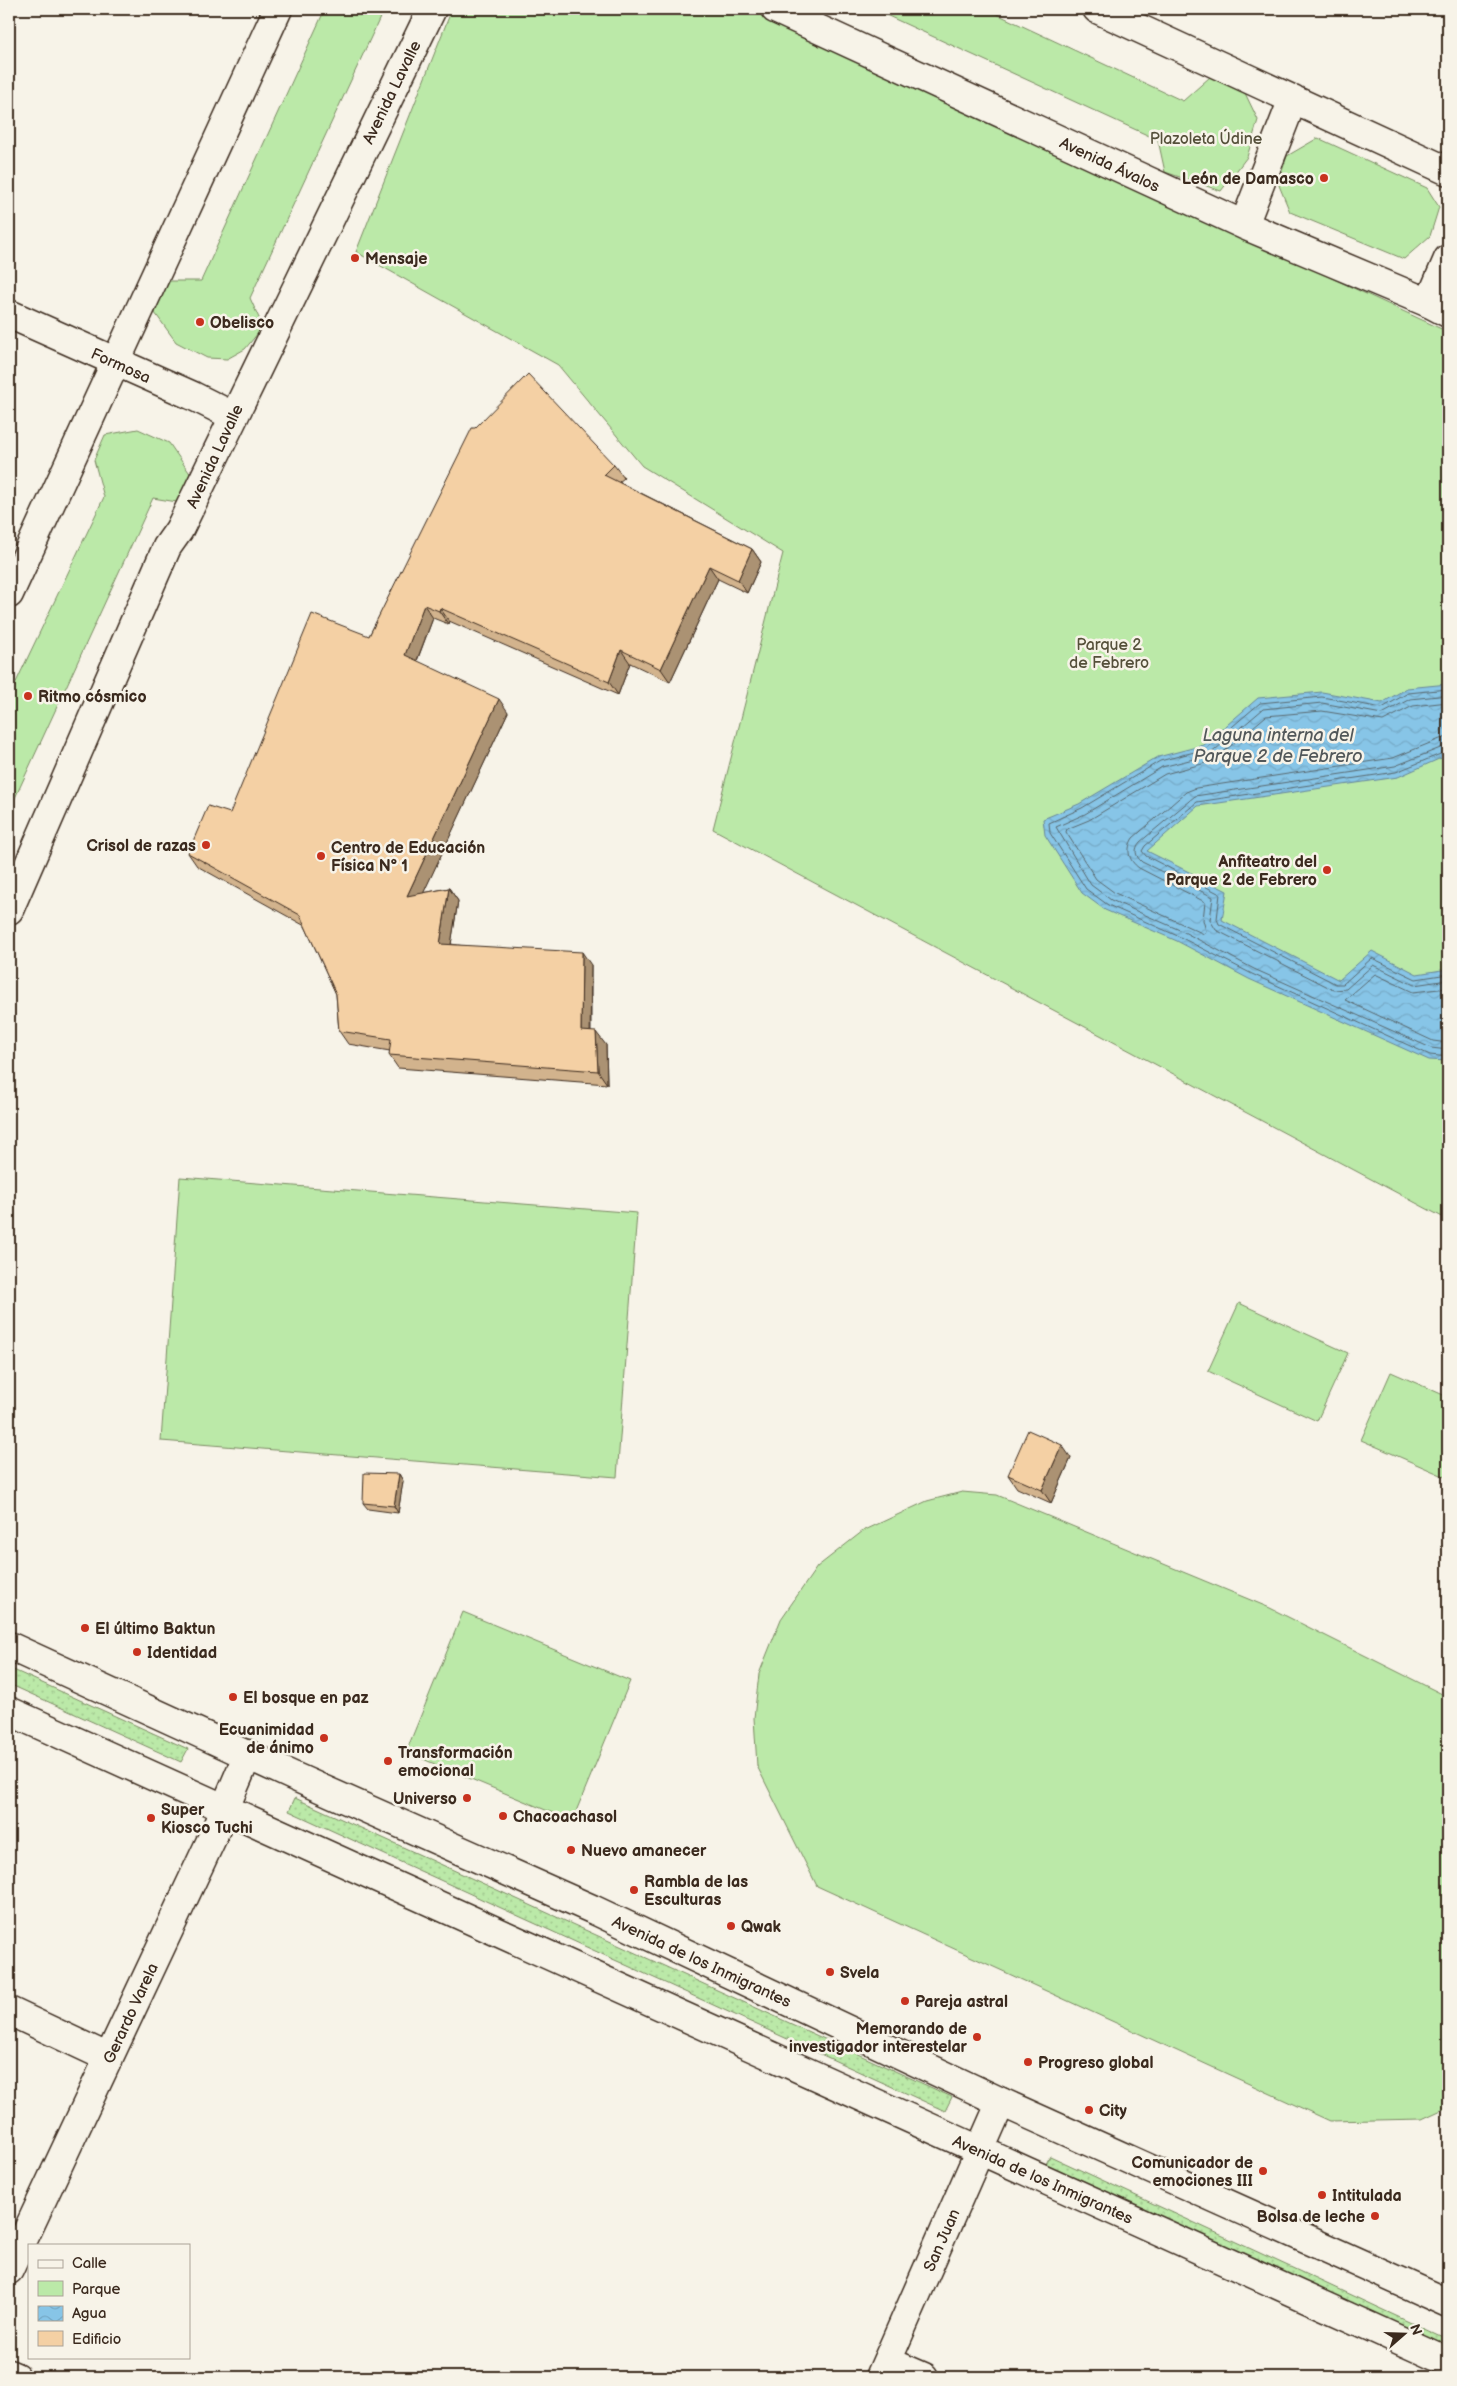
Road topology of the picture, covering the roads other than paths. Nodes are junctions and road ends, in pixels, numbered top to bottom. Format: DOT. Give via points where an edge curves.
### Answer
graph roads {
  1 [pos="278,9"];
  2 [pos="432,9"];
  3 [pos="775,9"];
  4 [pos="1097,9"];
  5 [pos="1293,99"];
  6 [pos="1448,171"];
  7 [pos="1244,225"];
  8 [pos="1448,259"];
  9 [pos="1439,308"];
  10 [pos="9,314"];
  11 [pos="115,362"];
  12 [pos="232,416"];
  13 [pos="9,594"];
  14 [pos="9,910"];
  15 [pos="9,1646"];
  16 [pos="9,1711"];
  17 [pos="248,1754"];
  18 [pos="225,1810"];
  19 [pos="9,2012"];
  20 [pos="109,2058"];
  21 [pos="1001,2102"];
  22 [pos="979,2151"];
  23 [pos="9,2270"];
  24 [pos="1448,2303"];
  25 [pos="1448,2362"];
  26 [pos="884,2369"];
  27 [pos="9,2374"];
  28 [pos="16,2377"];
  29 [pos="924,2377"];
  1 -- 11 [label="main road"];
  2 -- 12 [label="main road, Avenida Lavalle"];
  3 -- 7 [label="main road, Avenida Ávalos"];
  4 -- 5 [label="main road"];
  5 -- 6 [label="main road"];
  5 -- 7 [label="main road"];
  7 -- 9 [label="main road, Avenida Ávalos"];
  8 -- 9 [label="main road"];
  10 -- 11 [label="main road, Formosa"];
  11 -- 12 [label="main road, Formosa"];
  11 -- 13 [label="main road"];
  12 -- 14 [label="main road, Avenida Lavalle" via="179,530 167,547"];
  15 -- 17 [label="main road, Avenida de los Inmigrantes"];
  16 -- 18 [label="main road, Avenida de los Inmigrantes"];
  17 -- 18 [label="main road, Gerardo Varela"];
  17 -- 21 [label="main road, Avenida de los Inmigrantes" via="592,1909"];
  18 -- 20 [label="main road, Gerardo Varela"];
  18 -- 22 [label="main road, Avenida de los Inmigrantes"];
  19 -- 20 [label="main road"];
  20 -- 23 [label="main road, Gerardo Varela"];
  21 -- 22 [label="main road, San Juan"];
  21 -- 24 [label="main road, Avenida de los Inmigrantes"];
  22 -- 25 [label="main road, Avenida de los Inmigrantes"];
  22 -- 26 [label="main road, San Juan"];
  26 -- 29 [label="main road"];
  27 -- 28 [label="main road"];
}
